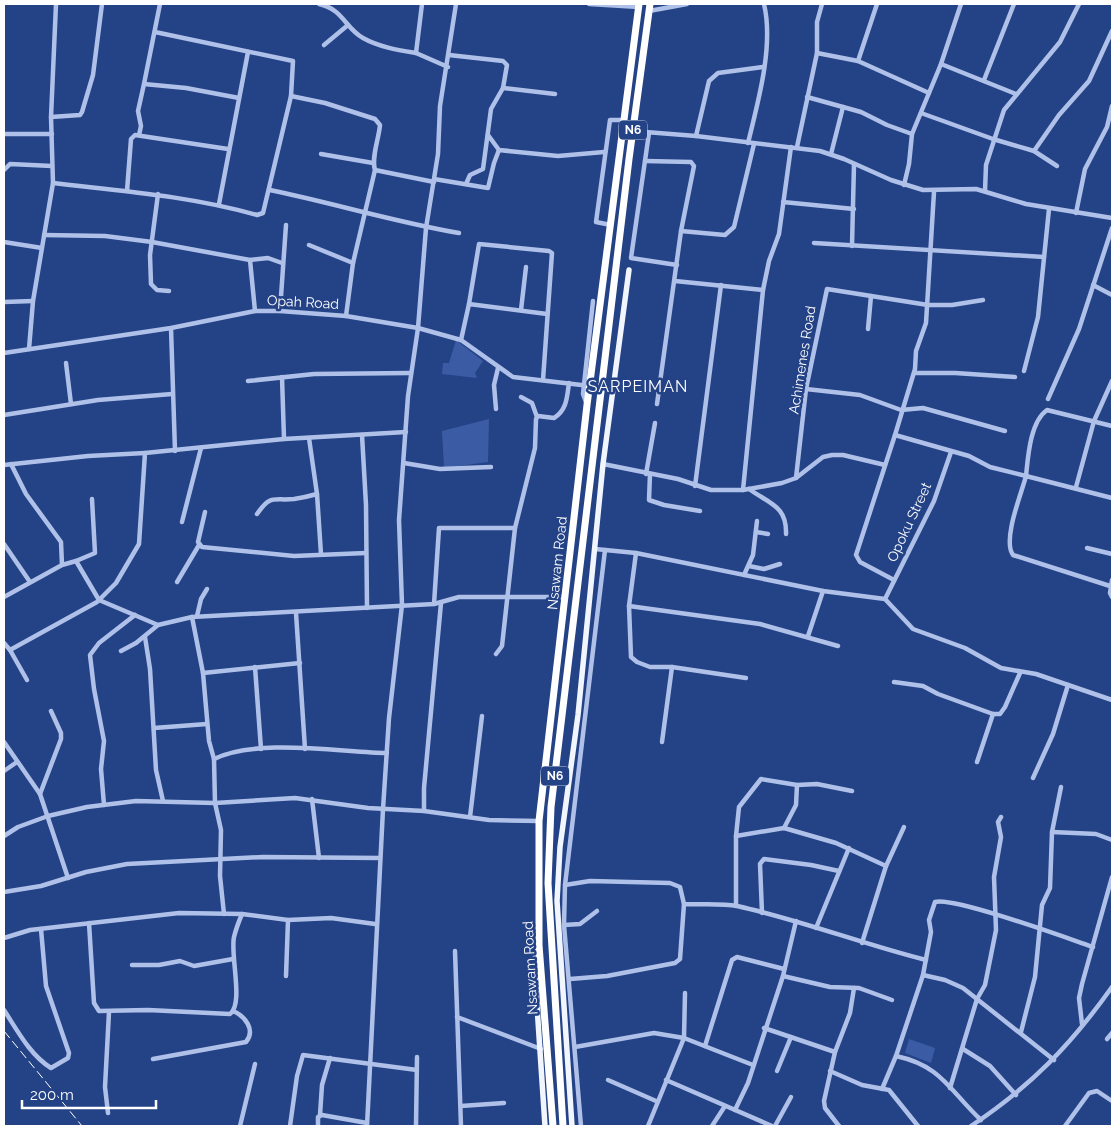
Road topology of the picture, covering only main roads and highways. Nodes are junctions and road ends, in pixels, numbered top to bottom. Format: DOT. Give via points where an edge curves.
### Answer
graph roads {
  1 [pos="639,6"];
  2 [pos="650,7"];
  3 [pos="630,270"];
  4 [pos="540,945"];
  5 [pos="545,1126"];
  6 [pos="553,1126"];
  7 [pos="563,1126"];
  8 [pos="572,1126"];
  1 -- 4 [label="highway, Nsawam Road / N6" via="612,225 587,386 540,821"];
  2 -- 7 [label="highway, Nsawam Road / N6" via="551,807 548,883"];
  3 -- 8 [label="main road" via="603,464 578,715 560,847 557,901"];
  4 -- 5 [label="main road" via="534,961"];
  4 -- 6 [label="highway, Nsawam Road / N6"];
}
